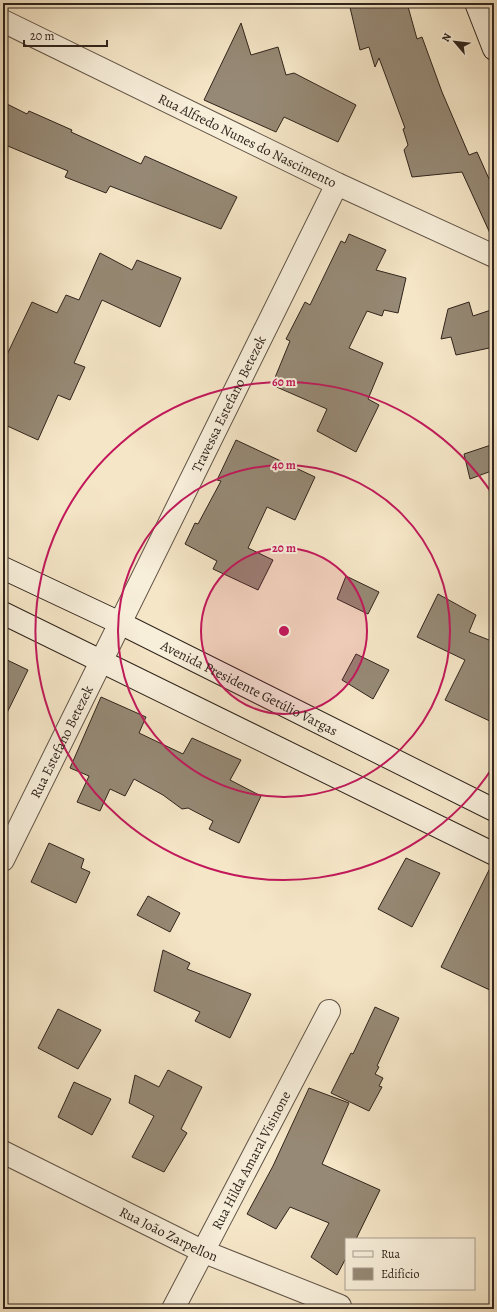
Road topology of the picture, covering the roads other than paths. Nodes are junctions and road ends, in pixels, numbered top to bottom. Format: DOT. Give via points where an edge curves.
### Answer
graph roads {
  1 [pos="476,3"];
  2 [pos="3,21"];
  3 [pos="494,49"];
  4 [pos="337,184"];
  5 [pos="494,256"];
  6 [pos="3,568"];
  7 [pos="3,612"];
  8 [pos="120,623"];
  9 [pos="101,661"];
  10 [pos="494,810"];
  11 [pos="494,854"];
  12 [pos="3,860"];
  13 [pos="328,1010"];
  14 [pos="3,1152"];
  15 [pos="202,1251"];
  16 [pos="340,1306"];
  17 [pos="173,1309"];
  1 -- 3 [label="street"];
  2 -- 4 [label="street, Rua Alfredo Nunes do Nascimento"];
  4 -- 5 [label="street, Rua Alfredo Nunes do Nascimento"];
  4 -- 8 [label="street, Travessa Estefano Betezek"];
  6 -- 8 [label="street, Avenida Presidente Getúlio Vargas"];
  7 -- 9 [label="street"];
  8 -- 9 [label="street, Rua Estefano Betezek"];
  8 -- 10 [label="street, Avenida Presidente Getúlio Vargas"];
  9 -- 11 [label="street"];
  9 -- 12 [label="street, Rua Estefano Betezek"];
  13 -- 15 [label="street, Rua Hilda Amaral Visinone"];
  14 -- 15 [label="street, Rua João Zarpellon"];
  15 -- 16 [label="street, Rua João Zarpellon"];
  15 -- 17 [label="street, Rua Hilda Amaral Visinone"];
}
